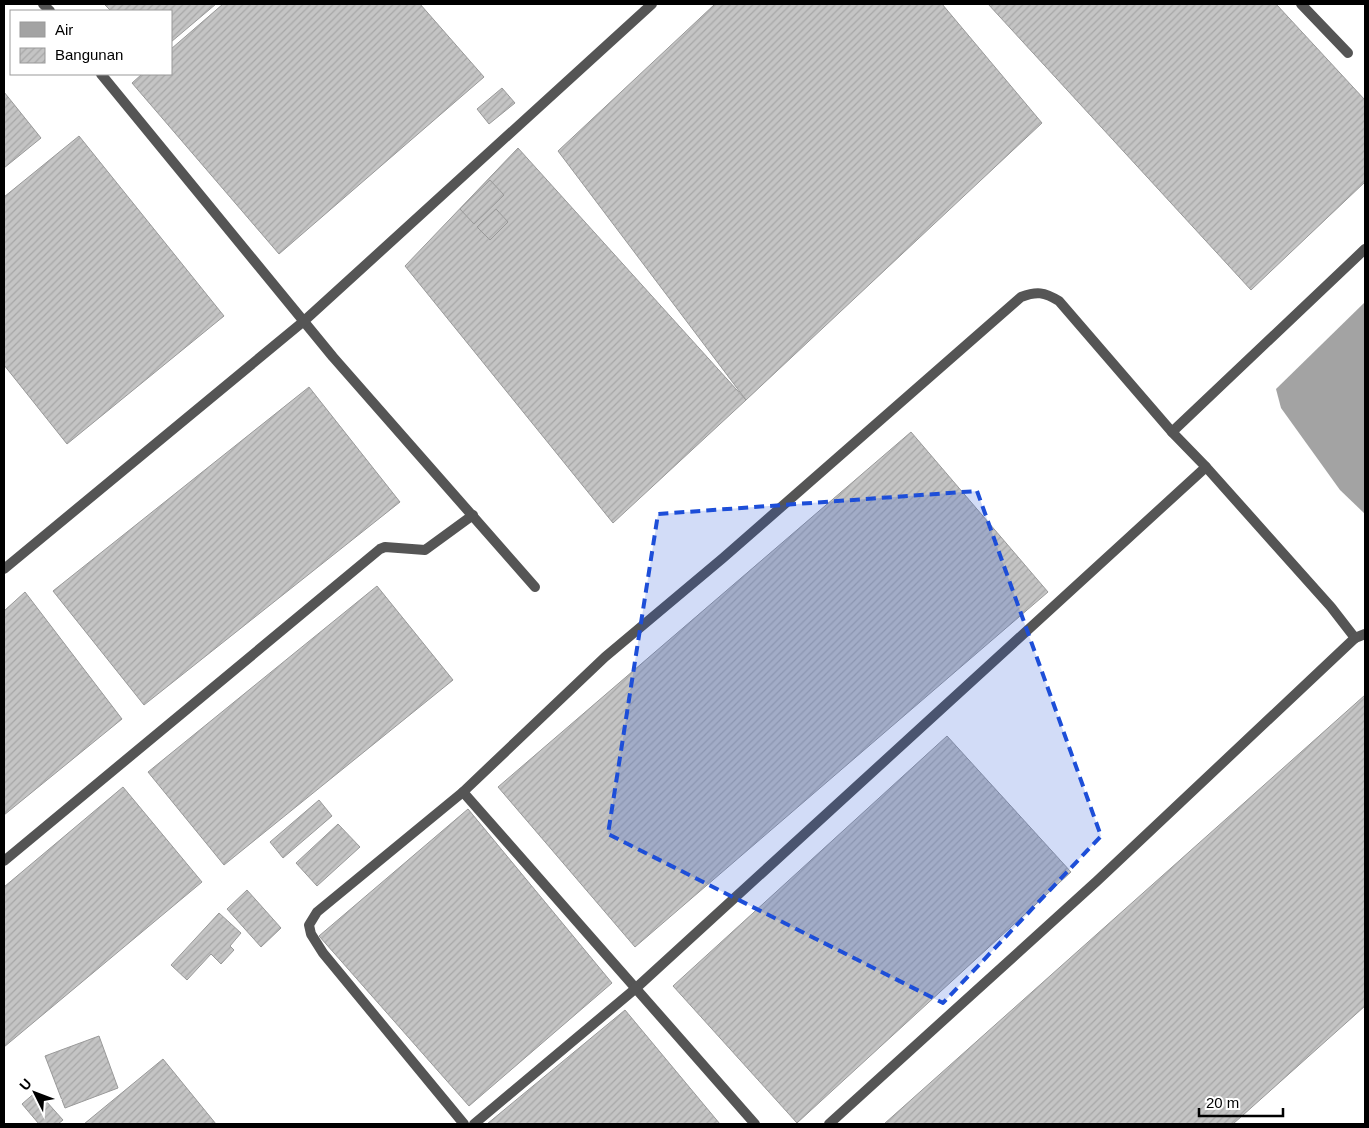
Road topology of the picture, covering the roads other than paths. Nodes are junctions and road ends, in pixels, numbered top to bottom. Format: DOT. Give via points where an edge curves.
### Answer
graph roads {
  1 [pos="652,4"];
  2 [pos="1301,4"];
  3 [pos="1348,53"];
  4 [pos="102,75"];
  5 [pos="1365,249"];
  6 [pos="304,321"];
  7 [pos="1172,432"];
  8 [pos="1206,466"];
  9 [pos="473,515"];
  10 [pos="4,568"];
  11 [pos="535,588"];
  12 [pos="1365,634"];
  13 [pos="1355,638"];
  14 [pos="463,792"];
  15 [pos="4,861"];
  16 [pos="635,989"];
  17 [pos="464,1124"];
  18 [pos="474,1124"];
  19 [pos="755,1124"];
  20 [pos="829,1124"];
  1 -- 6 [label="lane"];
  2 -- 3 [label="lane"];
  4 -- 6 [label="lane"];
  5 -- 7 [label="lane"];
  6 -- 9 [label="lane"];
  6 -- 10 [label="lane"];
  7 -- 8 [label="lane"];
  7 -- 14 [label="lane" via="1059,301 1036,292 1021,297 605,657"];
  8 -- 13 [label="lane"];
  8 -- 16 [label="lane"];
  9 -- 11 [label="lane"];
  9 -- 15 [label="lane" via="425,550 380,549"];
  12 -- 13 [label="lane"];
  13 -- 20 [label="lane" via="1097,881"];
  14 -- 16 [label="lane"];
  14 -- 17 [label="lane" via="317,912 309,926 324,953"];
  16 -- 18 [label="lane"];
  16 -- 19 [label="lane"];
}
